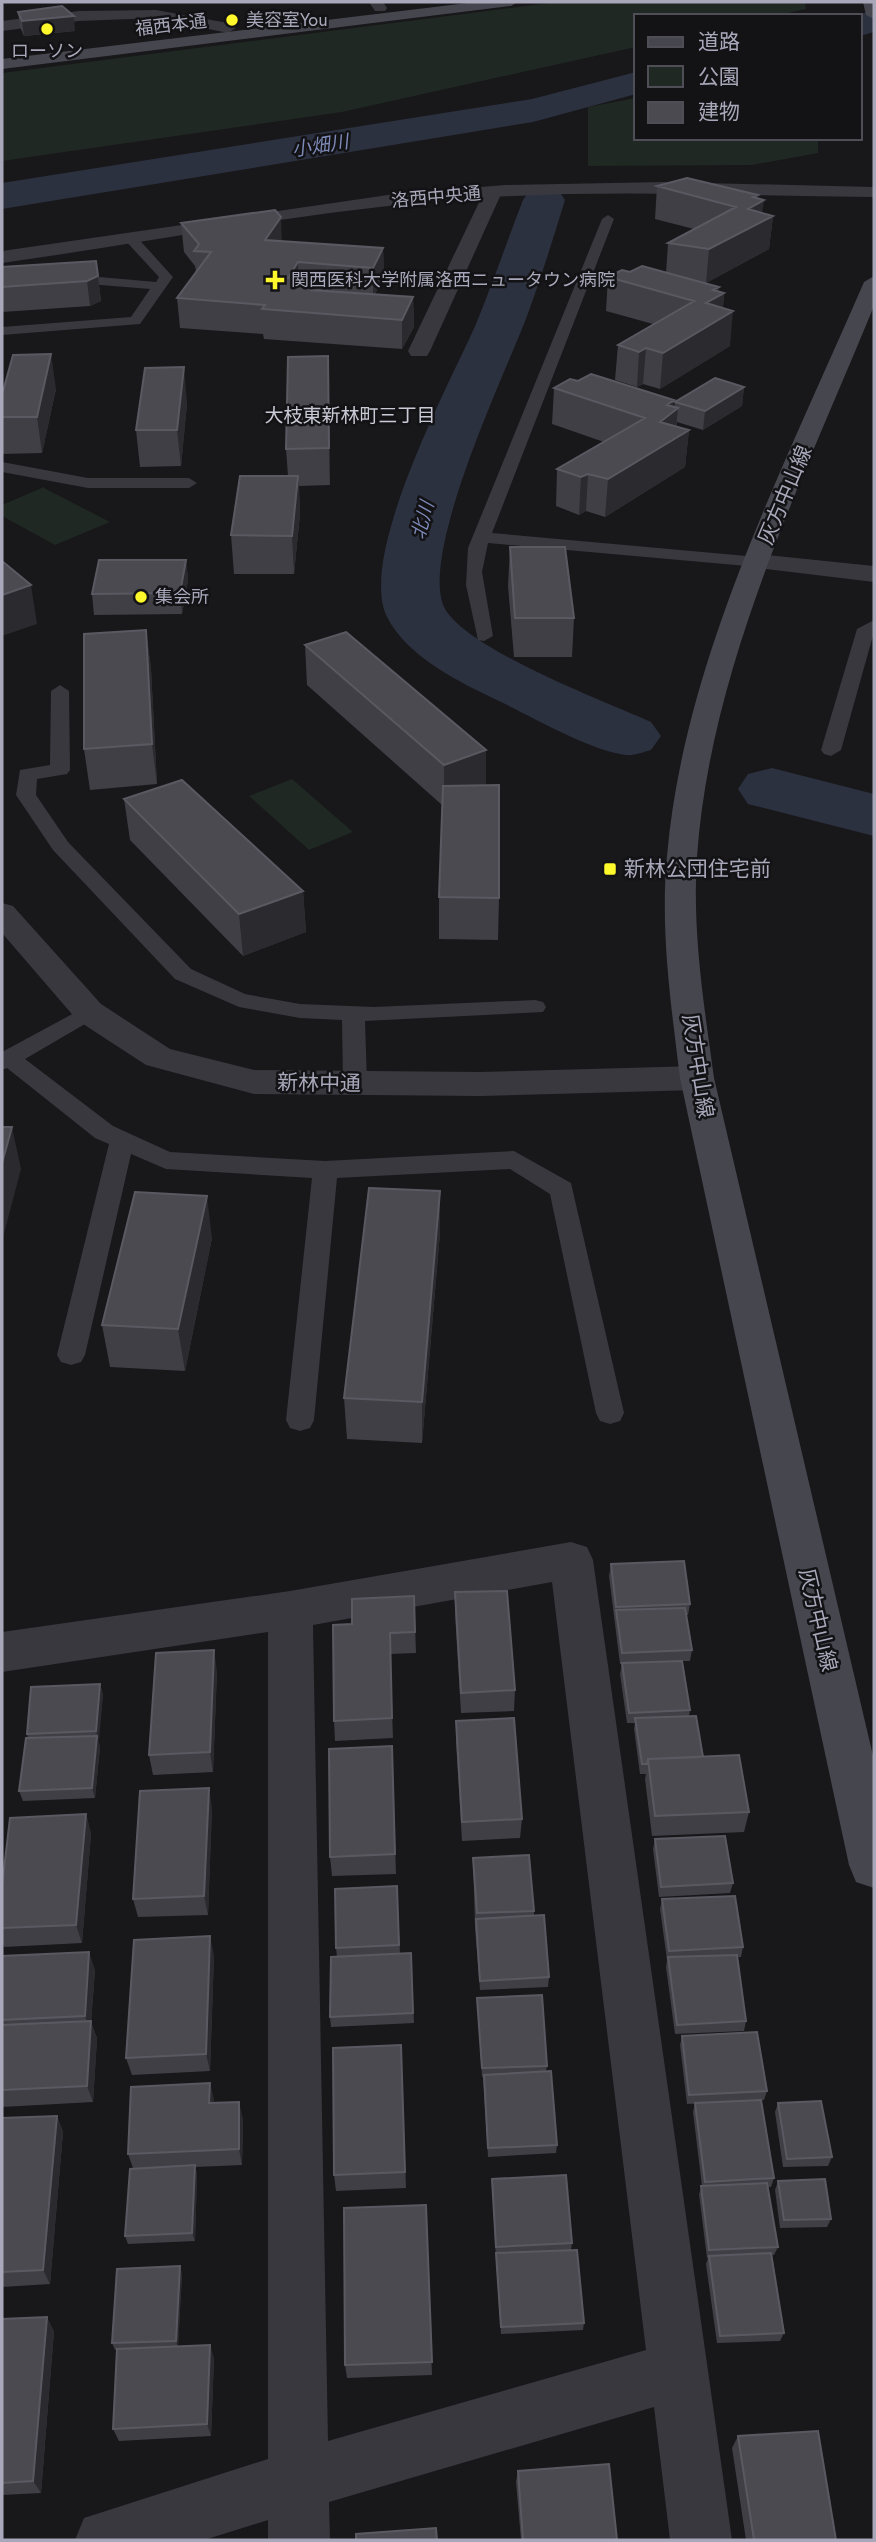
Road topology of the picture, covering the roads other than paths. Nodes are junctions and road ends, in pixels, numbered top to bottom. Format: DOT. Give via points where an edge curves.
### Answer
graph roads {
  1 [pos="427,2"];
  2 [pos="511,2"];
  3 [pos="206,4"];
  4 [pos="378,5"];
  5 [pos="200,21"];
  6 [pos="2,26"];
  7 [pos="228,28"];
  8 [pos="2,55"];
  9 [pos="2,64"];
  10 [pos="493,192"];
  11 [pos="874,192"];
  12 [pos="608,219"];
  13 [pos="130,237"];
  14 [pos="2,257"];
  15 [pos="874,282"];
  16 [pos="2,285"];
  17 [pos="160,286"];
  18 [pos="410,313"];
  19 [pos="436,314"];
  20 [pos="2,331"];
  21 [pos="419,351"];
  22 [pos="2,467"];
  23 [pos="189,483"];
  24 [pos="482,537"];
  25 [pos="758,562"];
  26 [pos="874,574"];
  27 [pos="874,625"];
  28 [pos="484,636"];
  29 [pos="60,691"];
  30 [pos="831,750"];
  31 [pos="26,795"];
  32 [pos="2,802"];
  33 [pos="2,913"];
  34 [pos="535,1007"];
  35 [pos="89,1012"];
  36 [pos="353,1013"];
  37 [pos="5,1060"];
  38 [pos="697,1077"];
  39 [pos="355,1083"];
  40 [pos="122,1140"];
  41 [pos="325,1170"];
  42 [pos="71,1355"];
  43 [pos="610,1413"];
  44 [pos="300,1420"];
  45 [pos="290,1610"];
  46 [pos="2,1652"];
  47 [pos="874,1865"];
  48 [pos="680,2370"];
  49 [pos="299,2480"];
  50 [pos="106,2540"];
  51 [pos="299,2540"];
  52 [pos="701,2540"];
  1 -- 4 [label="main road, 福西本通"];
  2 -- 9 [label="main road, 福西本通"];
  3 -- 5 [label="street" via="216,14"];
  4 -- 7 [label="main road, 福西本通"];
  5 -- 6 [label="street" via="118,14"];
  5 -- 7 [label="street"];
  7 -- 8 [label="main road, 福西本通"];
  10 -- 11 [label="street, 洛西中央通" via="615,187"];
  10 -- 13 [label="street, 洛西中央通" via="345,205"];
  10 -- 19 [label="street"];
  12 -- 24 [label="lane"];
  13 -- 14 [label="street, 洛西中央通"];
  13 -- 17 [label="lane" via="166,277"];
  15 -- 25 [label="main road, 灰方中山線"];
  16 -- 17 [label="lane" via="88,280"];
  17 -- 20 [label="lane" via="135,321"];
  18 -- 19 [label="street"];
  19 -- 21 [label="street"];
  22 -- 23 [label="lane" via="88,483"];
  24 -- 25 [label="lane"];
  24 -- 28 [label="lane" via="472,564"];
  25 -- 26 [label="street"];
  25 -- 38 [label="main road, 灰方中山線" via="710,702 681,870 682,957"];
  27 -- 30 [label="lane" via="866,629"];
  29 -- 31 [label="lane" via="60,770 27,774"];
  31 -- 32 [label="lane"];
  31 -- 36 [label="lane" via="60,846 183,974 239,1000 300,1012"];
  33 -- 35 [label="street, 新林中通"];
  34 -- 36 [label="lane"];
  35 -- 37 [label="lane"];
  35 -- 39 [label="street, 新林中通" via="158,1057 254,1082"];
  36 -- 39 [label="lane"];
  37 -- 40 [label="lane" via="104,1132"];
  38 -- 39 [label="street, 新林中通"];
  38 -- 47 [label="main road, 灰方中山線"];
  40 -- 41 [label="lane" via="166,1160"];
  40 -- 42 [label="lane"];
  41 -- 43 [label="lane" via="514,1160 562,1189"];
  41 -- 44 [label="lane"];
  45 -- 46 [label="street"];
  45 -- 48 [label="street" via="571,1560"];
  45 -- 49 [label="street"];
  48 -- 49 [label="street"];
  48 -- 52 [label="street"];
  49 -- 50 [label="street"];
  49 -- 51 [label="street"];
}
